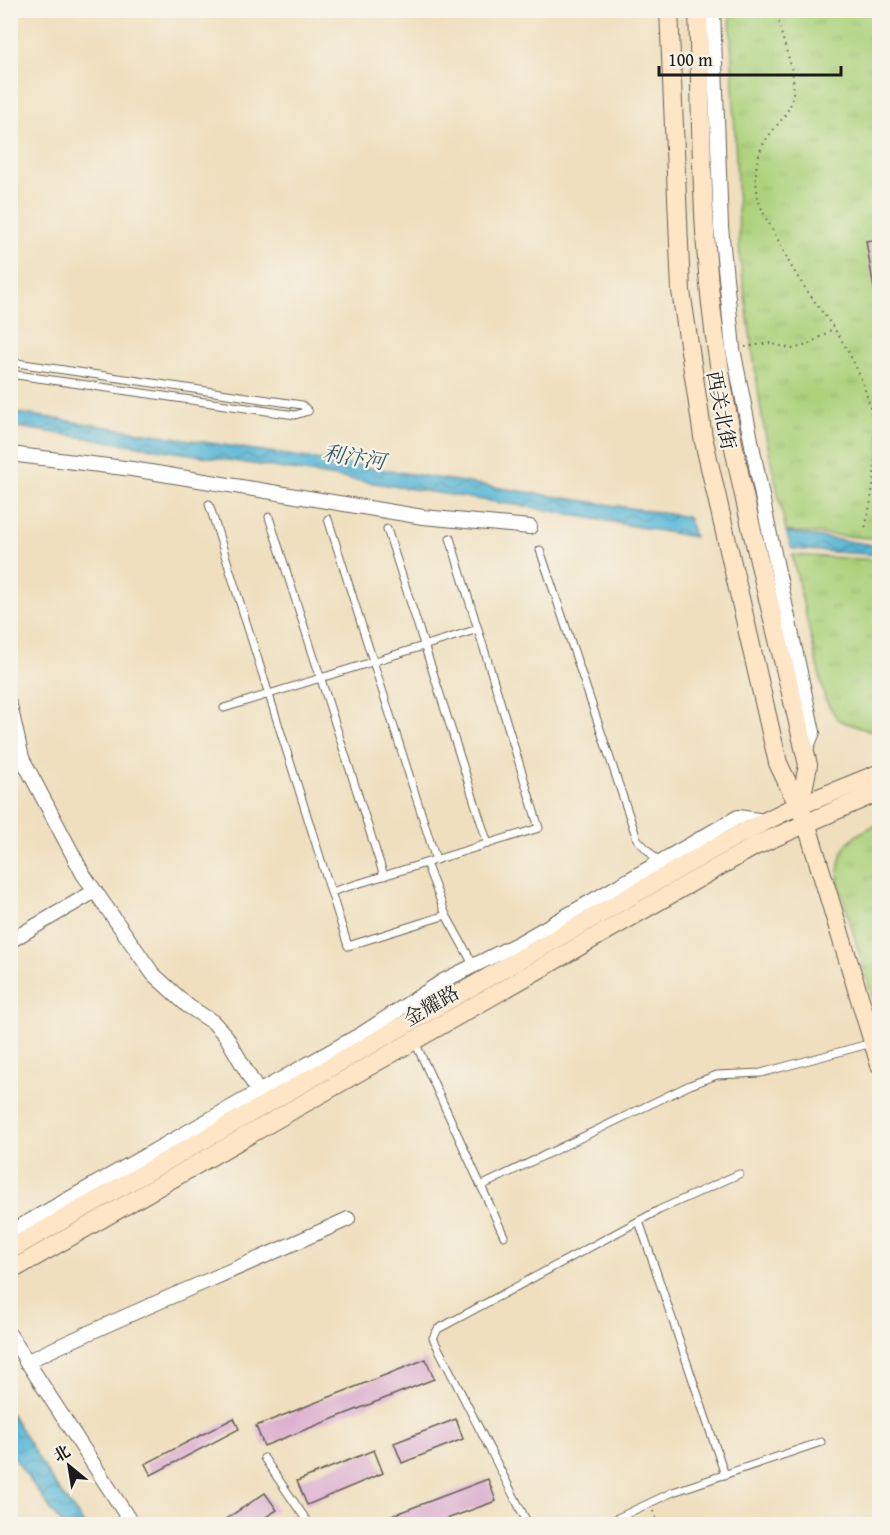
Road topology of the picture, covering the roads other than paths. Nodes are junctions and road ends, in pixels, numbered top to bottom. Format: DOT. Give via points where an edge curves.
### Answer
graph roads {
  1 [pos="669,10"];
  2 [pos="698,10"];
  3 [pos="713,10"];
  4 [pos="10,362"];
  5 [pos="10,374"];
  6 [pos="10,454"];
  7 [pos="209,504"];
  8 [pos="269,517"];
  9 [pos="328,519"];
  10 [pos="530,527"];
  11 [pos="387,529"];
  12 [pos="450,538"];
  13 [pos="540,550"];
  14 [pos="478,629"];
  15 [pos="424,646"];
  16 [pos="373,662"];
  17 [pos="321,678"];
  18 [pos="268,694"];
  19 [pos="10,705"];
  20 [pos="224,708"];
  21 [pos="13,723"];
  22 [pos="805,751"];
  23 [pos="879,773"];
  24 [pos="879,791"];
  25 [pos="803,814"];
  26 [pos="765,821"];
  27 [pos="488,844"];
  28 [pos="436,860"];
  29 [pos="659,862"];
  30 [pos="426,863"];
  31 [pos="384,876"];
  32 [pos="95,891"];
  33 [pos="331,892"];
  34 [pos="446,915"];
  35 [pos="10,940"];
  36 [pos="478,973"];
  37 [pos="414,1040"];
  38 [pos="873,1043"];
  39 [pos="879,1065"];
  40 [pos="262,1098"];
  41 [pos="739,1174"];
  42 [pos="481,1186"];
  43 [pos="348,1219"];
  44 [pos="639,1221"];
  45 [pos="10,1232"];
  46 [pos="504,1236"];
  47 [pos="10,1250"];
  48 [pos="10,1271"];
  49 [pos="10,1335"];
  50 [pos="26,1362"];
  51 [pos="821,1442"];
  52 [pos="264,1458"];
  53 [pos="725,1475"];
  54 [pos="132,1524"];
  55 [pos="309,1524"];
  56 [pos="528,1524"];
  57 [pos="605,1524"];
  1 -- 25 [label="main road, 西关北街" via="675,200 690,362 714,489 777,756"];
  2 -- 22 [label="main road, 西关北街" via="709,288 718,358 742,483"];
  3 -- 22 [label="street" via="725,286 764,510 813,732"];
  4 -- 5 [label="lane" via="303,405 308,411 295,415"];
  6 -- 10 [label="street" via="132,469 423,517"];
  7 -- 18 [label="lane"];
  8 -- 17 [label="lane"];
  9 -- 16 [label="lane"];
  11 -- 15 [label="lane"];
  12 -- 14 [label="lane"];
  13 -- 29 [label="lane" via="637,839"];
  14 -- 15 [label="lane"];
  14 -- 27 [label="lane" via="539,828"];
  15 -- 16 [label="lane"];
  15 -- 27 [label="lane"];
  16 -- 17 [label="lane"];
  16 -- 28 [label="lane"];
  17 -- 18 [label="lane"];
  17 -- 31 [label="lane"];
  18 -- 20 [label="lane"];
  18 -- 33 [label="lane"];
  19 -- 21 [label="street"];
  21 -- 32 [label="street" via="22,758"];
  22 -- 25 [label="main road, 西关北街" via="808,765"];
  23 -- 25 [label="main road, 金耀路"];
  24 -- 25 [label="main road, 金耀路"];
  25 -- 26 [label="main road, 金耀路"];
  25 -- 37 [label="main road, 金耀路" via="755,846"];
  25 -- 38 [label="main road, 西关北街"];
  26 -- 29 [label="street" via="738,817"];
  26 -- 36 [label="main road, 金耀路"];
  27 -- 28 [label="lane"];
  28 -- 30 [label="lane"];
  29 -- 36 [label="street" via="519,943"];
  30 -- 31 [label="lane"];
  30 -- 34 [label="lane"];
  31 -- 33 [label="lane"];
  32 -- 35 [label="street"];
  32 -- 40 [label="street" via="153,974 226,1036"];
  33 -- 34 [label="lane" via="348,946"];
  34 -- 36 [label="lane"];
  36 -- 40 [label="main road, 金耀路"];
  37 -- 42 [label="lane"];
  37 -- 48 [label="main road, 金耀路"];
  38 -- 39 [label="main road, 西关北街"];
  38 -- 42 [label="lane" via="761,1073 717,1076 690,1085"];
  40 -- 45 [label="street"];
  40 -- 47 [label="main road, 金耀路"];
  41 -- 44 [label="lane"];
  42 -- 46 [label="lane"];
  43 -- 50 [label="street" via="216,1279 125,1314"];
  44 -- 53 [label="lane"];
  44 -- 56 [label="lane" via="438,1329 433,1338"];
  49 -- 50 [label="street"];
  50 -- 54 [label="street"];
  51 -- 53 [label="lane"];
  52 -- 55 [label="lane"];
  53 -- 57 [label="lane" via="648,1502"];
}
